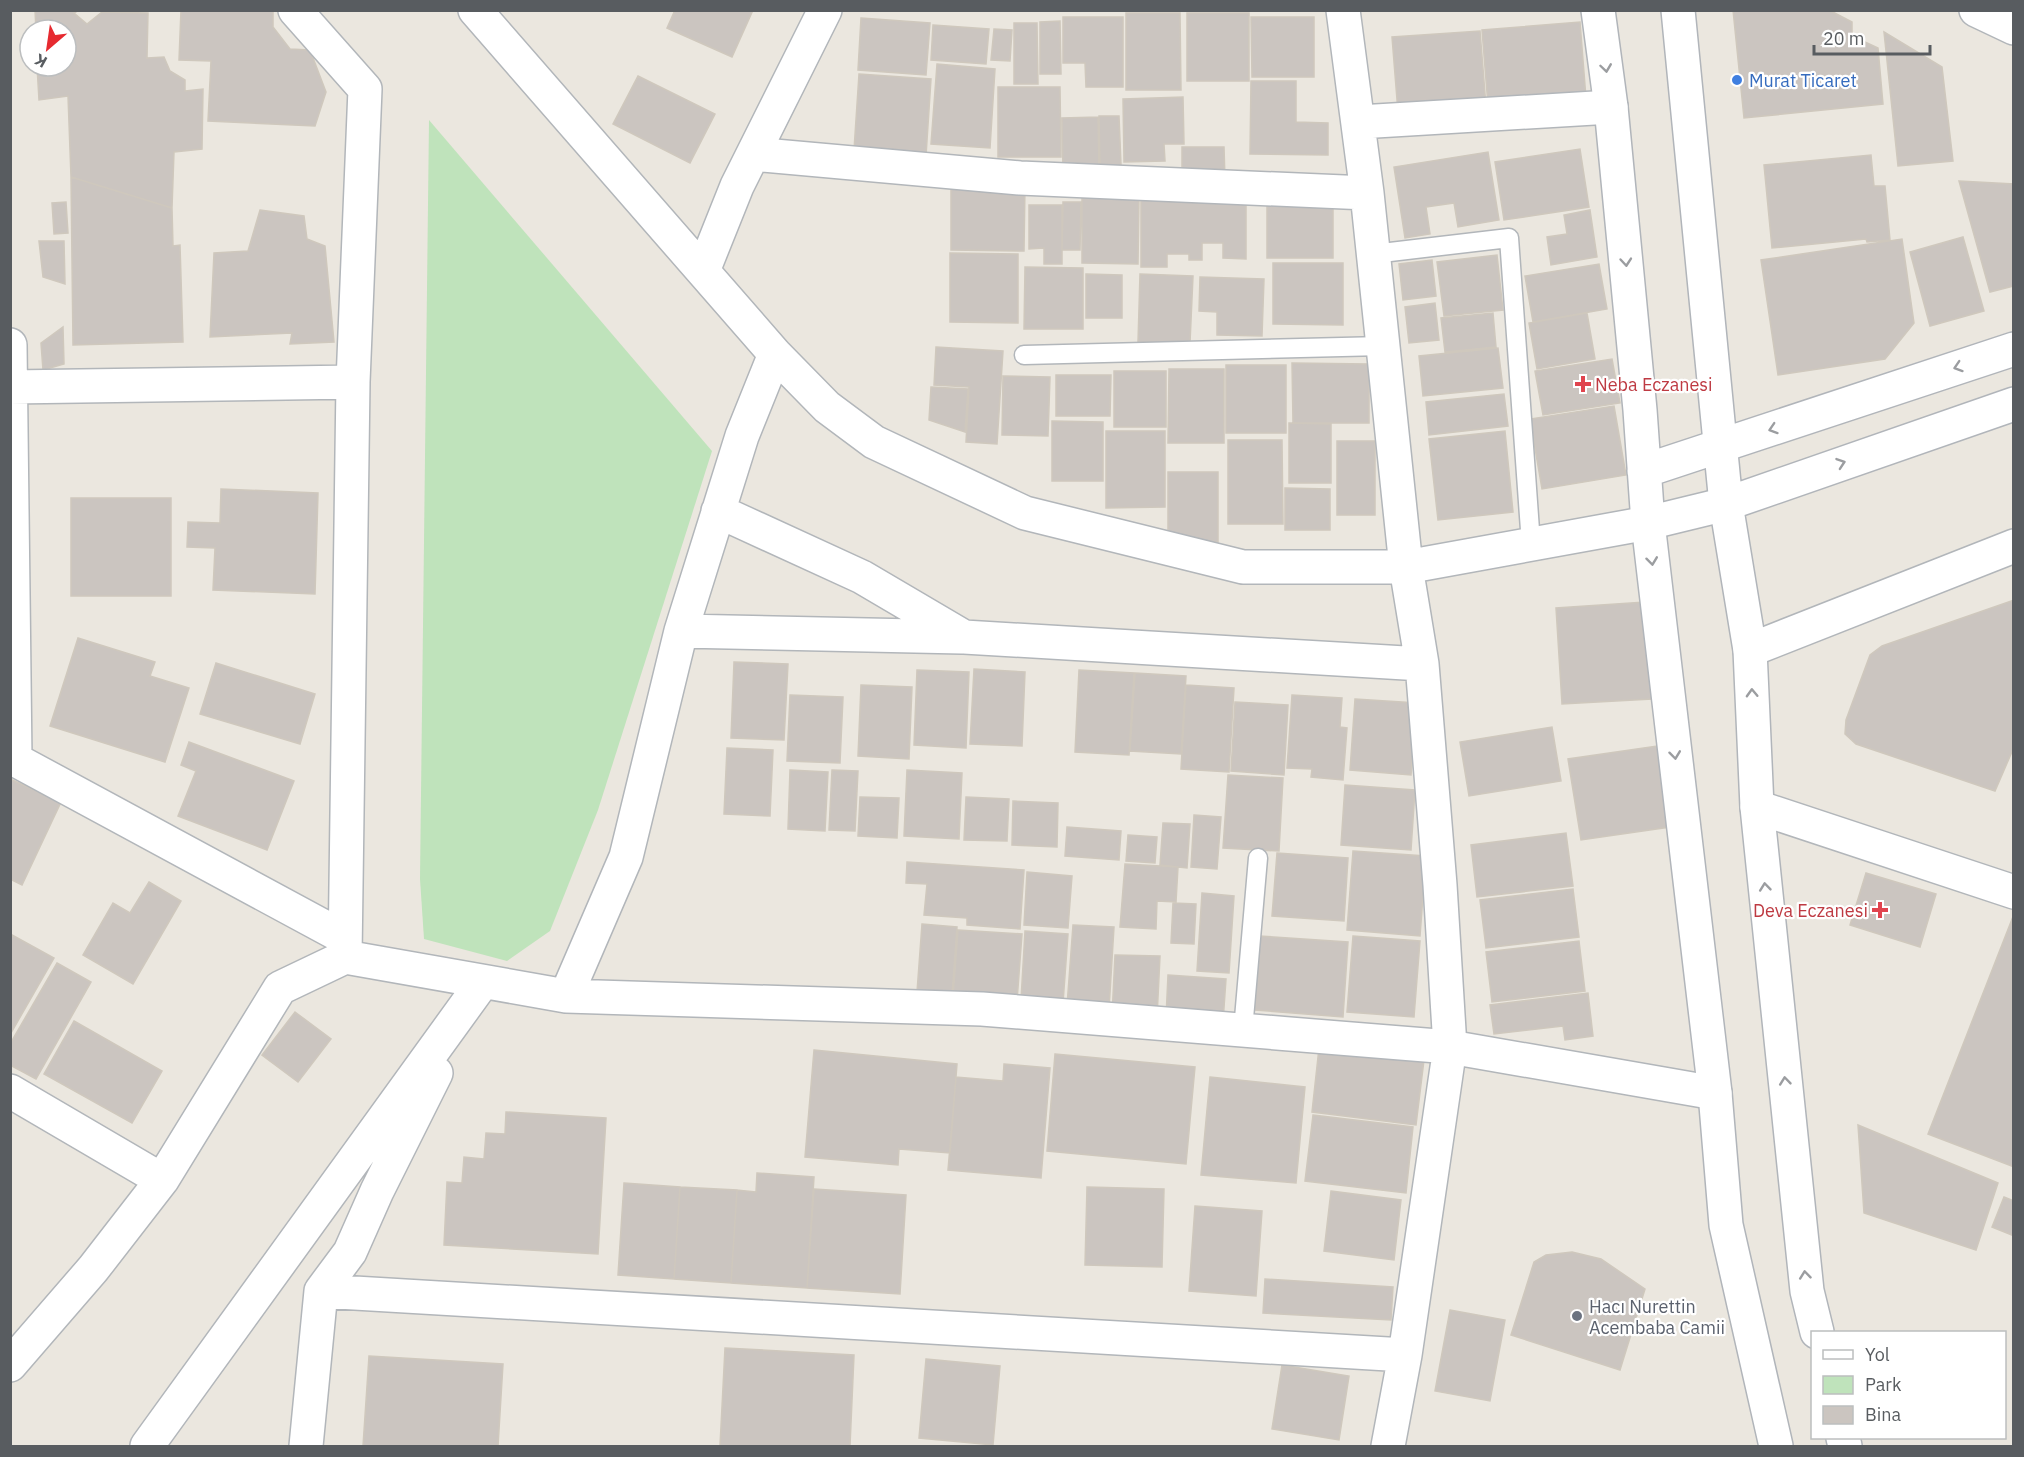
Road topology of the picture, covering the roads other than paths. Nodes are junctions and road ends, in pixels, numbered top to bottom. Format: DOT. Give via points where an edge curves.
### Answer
graph roads {
  1 [pos="295,10"];
  2 [pos="475,10"];
  3 [pos="825,10"];
  4 [pos="1343,10"];
  5 [pos="1598,10"];
  6 [pos="1678,10"];
  7 [pos="1976,10"];
  8 [pos="2013,28"];
  9 [pos="1611,107"];
  10 [pos="1359,122"];
  11 [pos="753,154"];
  12 [pos="1367,193"];
  13 [pos="1373,254"];
  14 [pos="703,271"];
  15 [pos="10,345"];
  16 [pos="1383,346"];
  17 [pos="2013,349"];
  18 [pos="775,354"];
  19 [pos="1024,355"];
  20 [pos="352,382"];
  21 [pos="11,387"];
  22 [pos="2013,404"];
  23 [pos="1720,446"];
  24 [pos="1644,471"];
  25 [pos="1726,504"];
  26 [pos="718,511"];
  27 [pos="1648,523"];
  28 [pos="1532,544"];
  29 [pos="2013,546"];
  30 [pos="1406,567"];
  31 [pos="12,591"];
  32 [pos="681,631"];
  33 [pos="964,637"];
  34 [pos="1750,650"];
  35 [pos="1422,664"];
  36 [pos="13,758"];
  37 [pos="1757,807"];
  38 [pos="1258,858"];
  39 [pos="2013,892"];
  40 [pos="344,947"];
  41 [pos="482,983"];
  42 [pos="566,996"];
  43 [pos="1243,1030"];
  44 [pos="1450,1047"];
  45 [pos="10,1091"];
  46 [pos="1715,1093"];
  47 [pos="162,1180"];
  48 [pos="321,1291"];
  49 [pos="21,1331"];
  50 [pos="1817,1331"];
  51 [pos="1405,1354"];
  52 [pos="10,1365"];
  53 [pos="147,1446"];
  54 [pos="306,1446"];
  55 [pos="1388,1446"];
  56 [pos="1776,1446"];
  1 -- 20 [label="street" via="365,89"];
  2 -- 14 [label="street"];
  3 -- 11 [label="street"];
  4 -- 10 [label="street"];
  5 -- 9 [label="street, one-way"];
  6 -- 23 [label="street"];
  7 -- 8 [label="street"];
  9 -- 10 [label="street"];
  9 -- 24 [label="street, one-way"];
  10 -- 12 [label="street"];
  11 -- 12 [label="street" via="1020,178"];
  11 -- 14 [label="street"];
  12 -- 13 [label="street"];
  13 -- 16 [label="street"];
  13 -- 28 [label="lane" via="1509,238"];
  14 -- 18 [label="street"];
  15 -- 21 [label="street"];
  16 -- 19 [label="lane"];
  16 -- 30 [label="street"];
  17 -- 23 [label="street, one-way"];
  18 -- 26 [label="street" via="742,436"];
  18 -- 30 [label="street" via="827,407 874,442 1025,513 1243,567"];
  20 -- 21 [label="street"];
  20 -- 40 [label="street"];
  21 -- 31 [label="street"];
  25 -- 22 [label="street, one-way"];
  23 -- 24 [label="street"];
  23 -- 25 [label="street"];
  24 -- 27 [label="street"];
  25 -- 27 [label="street"];
  25 -- 34 [label="street"];
  26 -- 32 [label="street"];
  26 -- 33 [label="street" via="862,577"];
  27 -- 28 [label="street"];
  27 -- 46 [label="street, one-way"];
  28 -- 30 [label="street"];
  29 -- 34 [label="street"];
  30 -- 35 [label="street"];
  31 -- 36 [label="street"];
  32 -- 33 [label="street"];
  32 -- 42 [label="street" via="626,857"];
  33 -- 35 [label="street"];
  37 -- 34 [label="street, one-way"];
  35 -- 44 [label="street"];
  36 -- 40 [label="street"];
  37 -- 39 [label="street"];
  50 -- 37 [label="street, one-way" via="1807,1291"];
  38 -- 43 [label="lane"];
  40 -- 41 [label="street"];
  40 -- 47 [label="street" via="280,988"];
  41 -- 42 [label="street"];
  41 -- 48 [label="street" via="376,1191 350,1252"];
  41 -- 53 [label="street"];
  42 -- 43 [label="street" via="982,1009"];
  43 -- 44 [label="street"];
  44 -- 46 [label="street"];
  44 -- 51 [label="street"];
  45 -- 47 [label="street"];
  46 -- 56 [label="street" via="1726,1225"];
  47 -- 49 [label="street" via="93,1269"];
  48 -- 51 [label="street"];
  48 -- 54 [label="street"];
  49 -- 52 [label="street"];
  51 -- 55 [label="street"];
}
